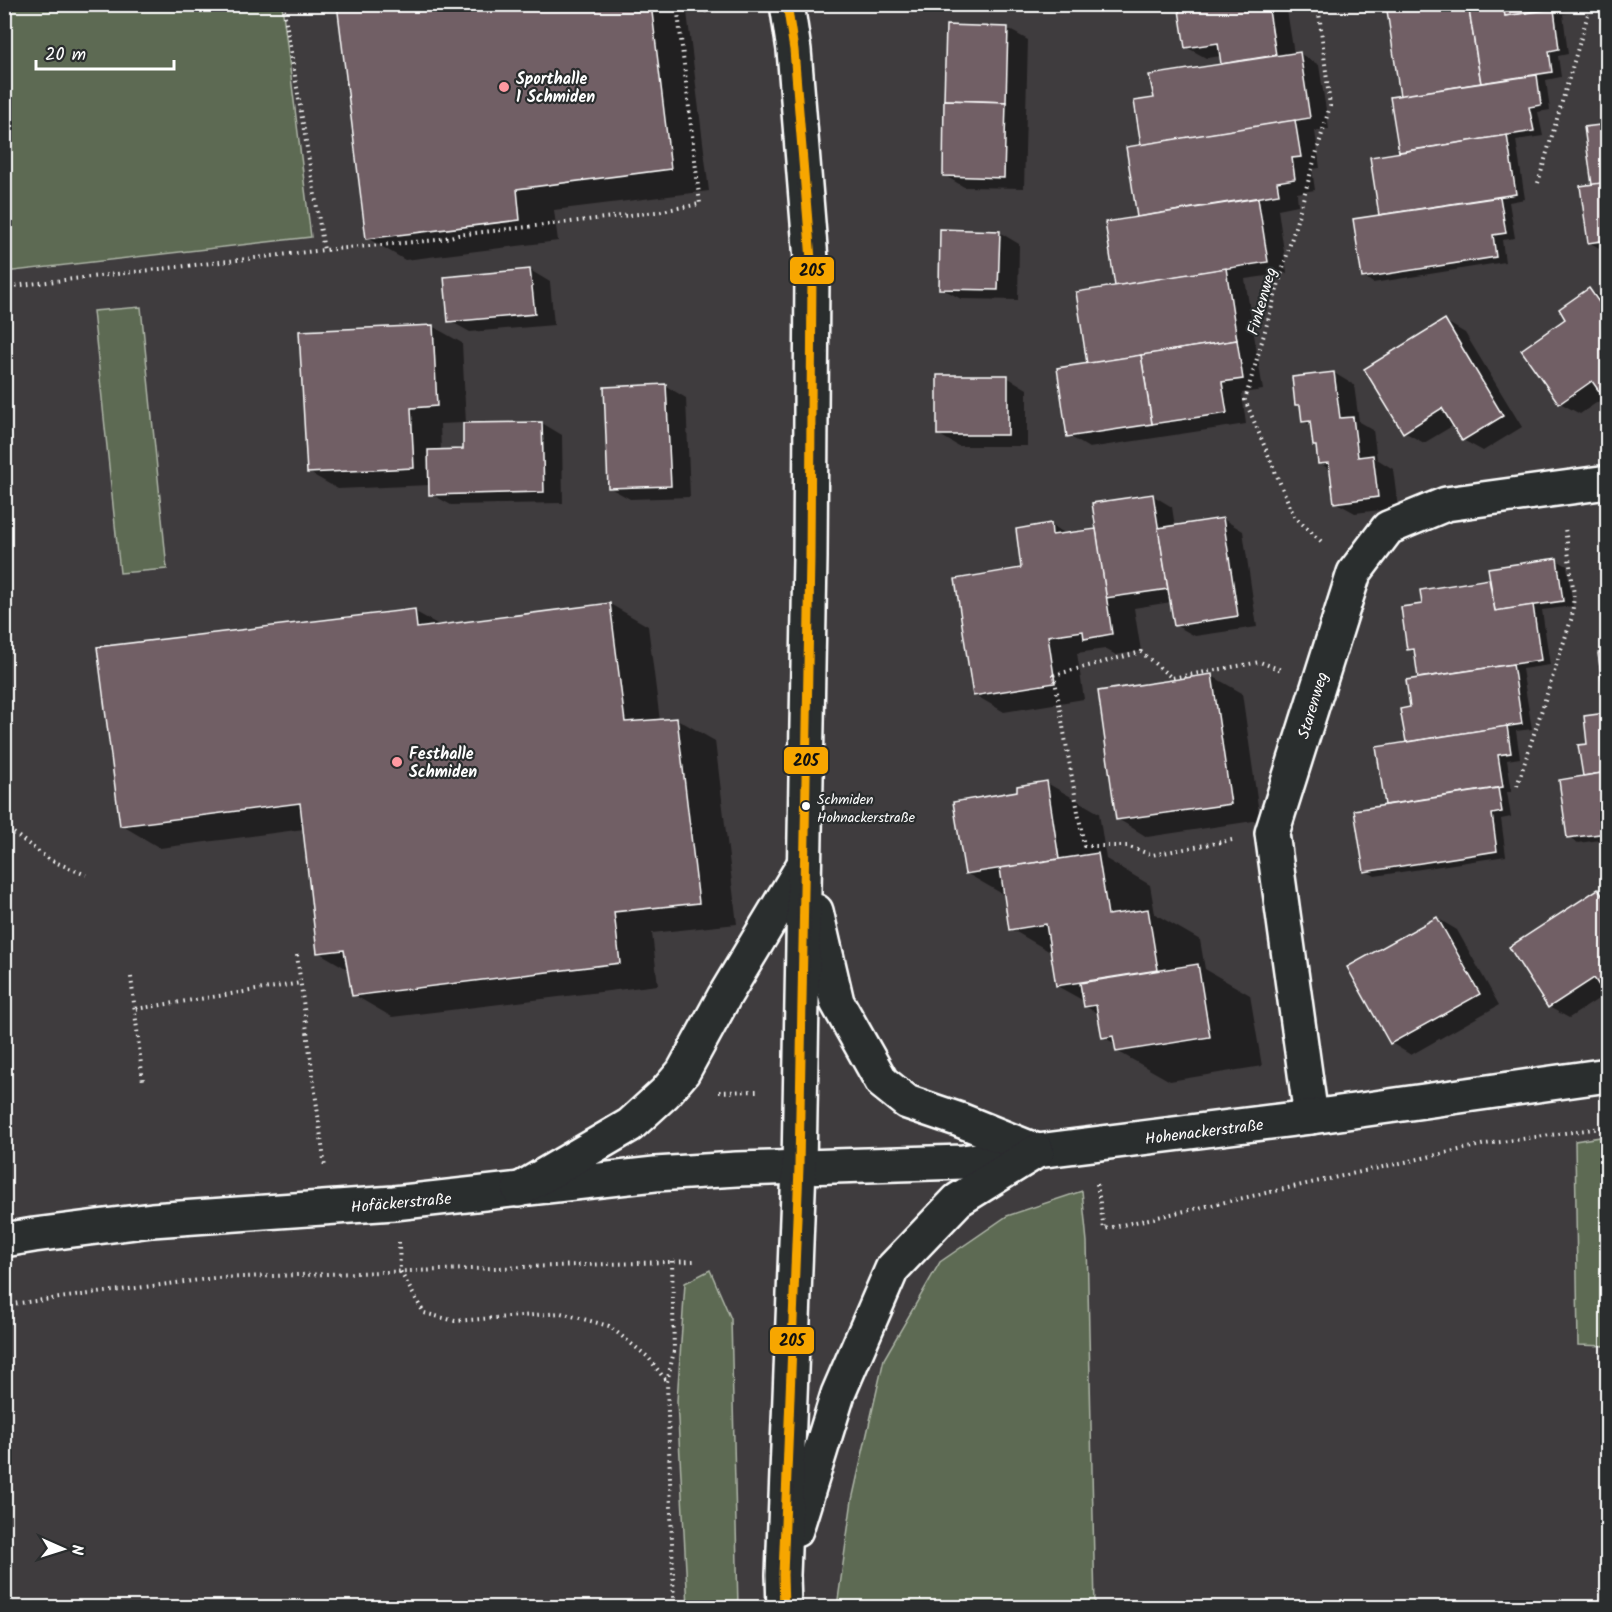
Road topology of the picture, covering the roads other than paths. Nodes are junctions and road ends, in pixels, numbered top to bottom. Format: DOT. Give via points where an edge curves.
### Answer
graph roads {
  1 [pos="787,4"];
  2 [pos="1608,482"];
  3 [pos="805,862"];
  4 [pos="1608,1075"];
  5 [pos="1311,1118"];
  6 [pos="1037,1151"];
  7 [pos="799,1167"];
  8 [pos="519,1190"];
  9 [pos="4,1240"];
  10 [pos="783,1575"];
  11 [pos="784,1608"];
  1 -- 3 [label="street" via="812,272"];
  2 -- 5 [label="street, Starenweg" via="1446,504 1388,528 1354,573 1272,833"];
  3 -- 6 [label="street" via="837,1002 882,1082 907,1102"];
  3 -- 7 [label="street"];
  3 -- 8 [label="street" via="683,1072 665,1093 630,1125"];
  4 -- 5 [label="street, Hohenackerstraße"];
  5 -- 6 [label="street, Hohenackerstraße"];
  6 -- 7 [label="street, Hohenackerstraße" via="963,1162"];
  6 -- 10 [label="street" via="958,1200 892,1269 838,1394"];
  7 -- 8 [label="street, Hofäckerstraße" via="656,1174"];
  7 -- 10 [label="street"];
  8 -- 9 [label="street, Hofäckerstraße" via="152,1220"];
  10 -- 11 [label="street"];
}
